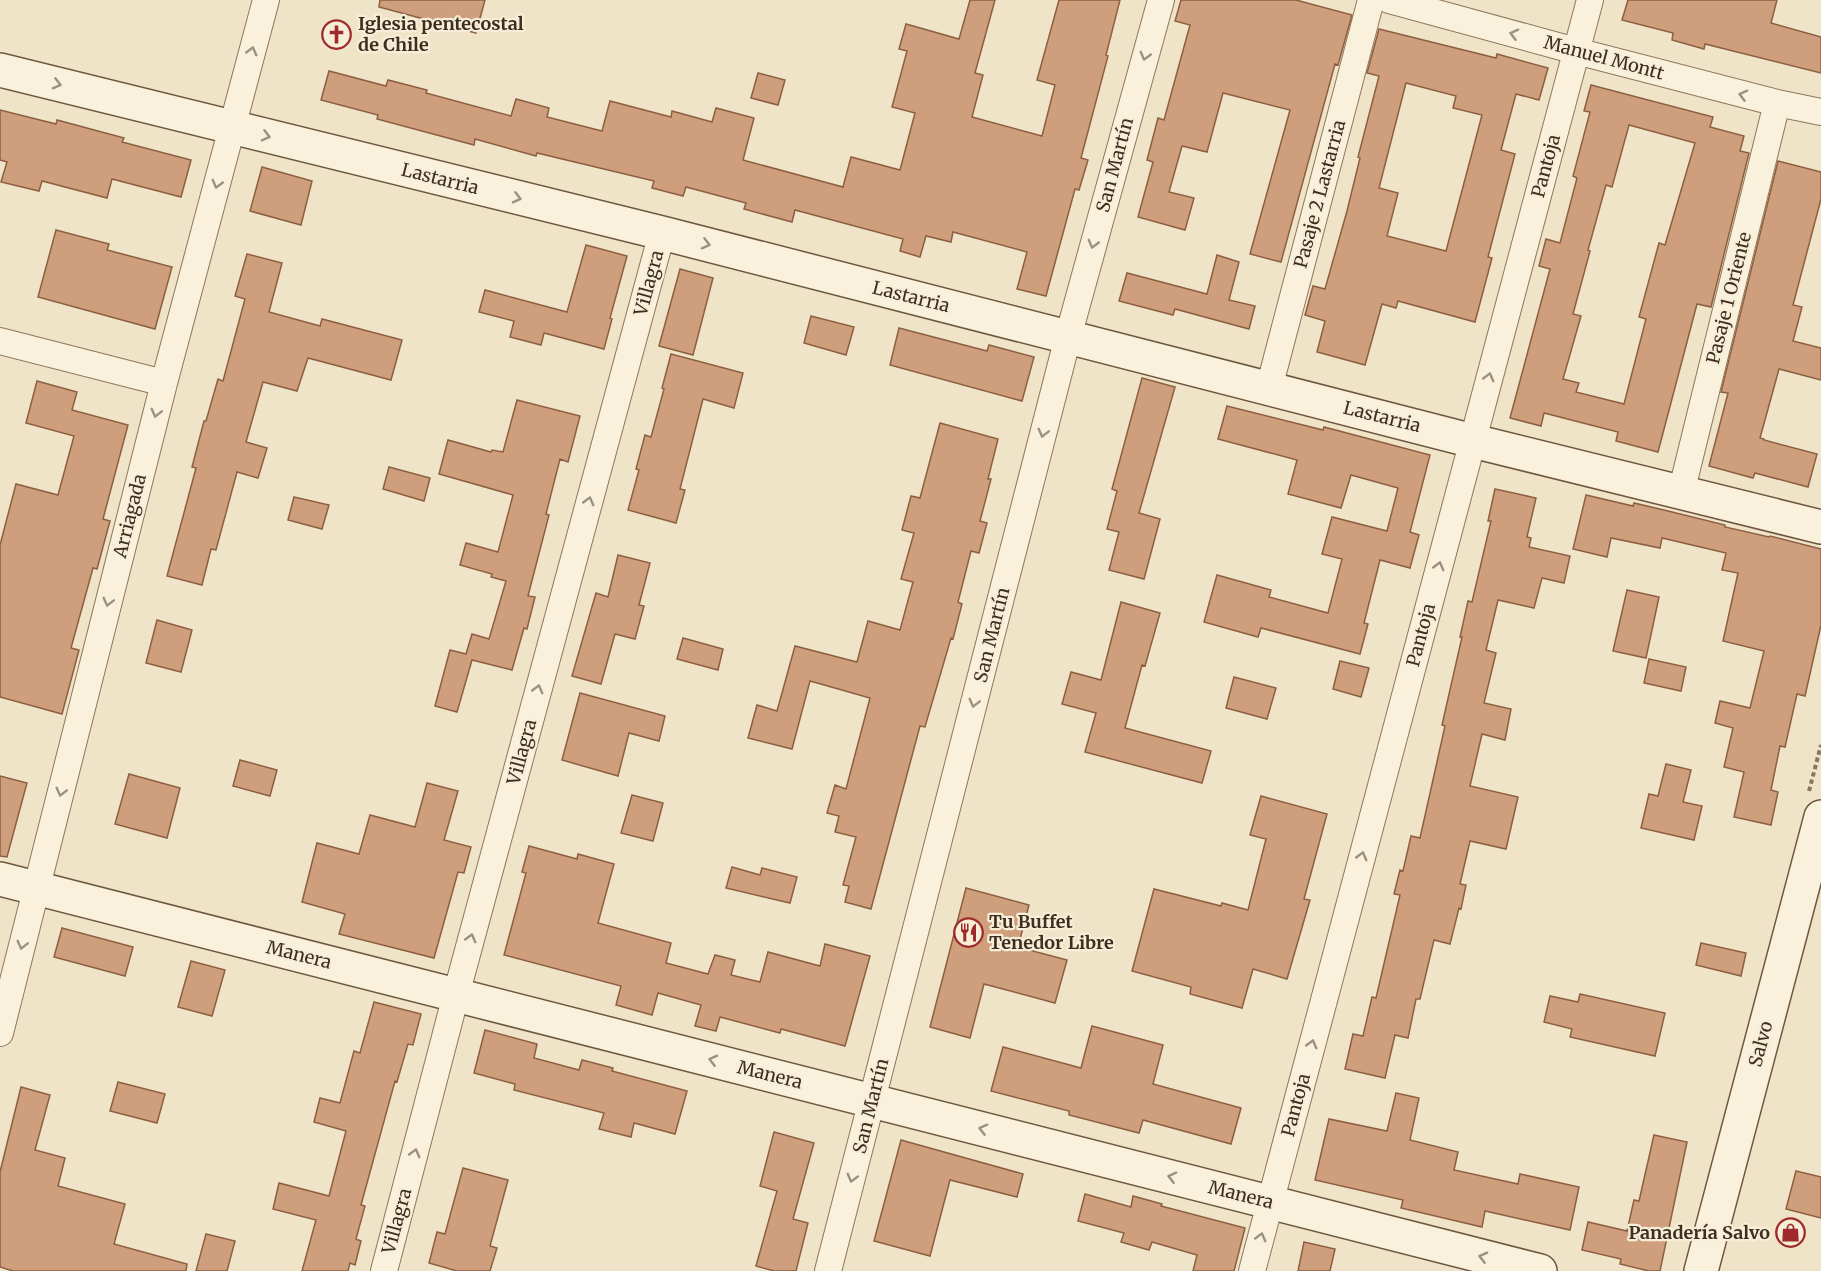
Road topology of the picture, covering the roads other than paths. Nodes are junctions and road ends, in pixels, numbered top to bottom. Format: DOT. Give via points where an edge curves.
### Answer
graph roads {
  1 [pos="266,0"];
  2 [pos="1161,0"];
  3 [pos="1371,0"];
  4 [pos="1389,0"];
  5 [pos="1590,0"];
  6 [pos="1576,51"];
  7 [pos="0,70"];
  8 [pos="1777,103"];
  9 [pos="1821,112"];
  10 [pos="232,128"];
  11 [pos="662,233"];
  12 [pos="1068,337"];
  13 [pos="0,341"];
  14 [pos="164,383"];
  15 [pos="1269,388"];
  16 [pos="1473,441"];
  17 [pos="1681,493"];
  18 [pos="1821,527"];
  19 [pos="1821,817"];
  20 [pos="0,879"];
  21 [pos="36,888"];
  22 [pos="456,995"];
  23 [pos="0,1033"];
  24 [pos="873,1101"];
  25 [pos="1270,1202"];
  26 [pos="384,1271"];
  27 [pos="828,1271"];
  28 [pos="1252,1271"];
  29 [pos="1540,1271"];
  30 [pos="1701,1271"];
  10 -- 1 [label="street, Arriagada, one-way"];
  2 -- 12 [label="street, San Martín, one-way"];
  3 -- 15 [label="street, Pasaje 2 Lastarria"];
  6 -- 4 [label="street, Manuel Montt, one-way"];
  5 -- 6 [label="street, Pantoja"];
  8 -- 6 [label="street, Manuel Montt, one-way"];
  16 -- 6 [label="street, Pantoja, one-way"];
  7 -- 10 [label="main road, Lastarria, one-way"];
  8 -- 9 [label="street, Manuel Montt"];
  8 -- 17 [label="street, Pasaje 1 Oriente"];
  10 -- 11 [label="main road, Lastarria, one-way"];
  10 -- 14 [label="street, Arriagada, one-way"];
  11 -- 12 [label="main road, Lastarria, one-way"];
  22 -- 11 [label="street, Villagra, one-way"];
  12 -- 15 [label="main road, Lastarria"];
  12 -- 24 [label="street, San Martín, one-way"];
  13 -- 14 [label="street"];
  14 -- 21 [label="street, Arriagada, one-way"];
  15 -- 16 [label="main road, Lastarria"];
  16 -- 17 [label="main road, Lastarria"];
  25 -- 16 [label="street, Pantoja, one-way"];
  17 -- 18 [label="main road, Lastarria"];
  19 -- 30 [label="main road, Salvo"];
  20 -- 21 [label="main road, Manera"];
  21 -- 22 [label="main road, Manera"];
  21 -- 23 [label="street, Arriagada, one-way"];
  24 -- 22 [label="main road, Manera, one-way"];
  26 -- 22 [label="street, Villagra, one-way"];
  25 -- 24 [label="main road, Manera, one-way"];
  24 -- 27 [label="street, San Martín, one-way"];
  28 -- 25 [label="street, Pantoja, one-way"];
  29 -- 25 [label="main road, Manera, one-way"];
}
